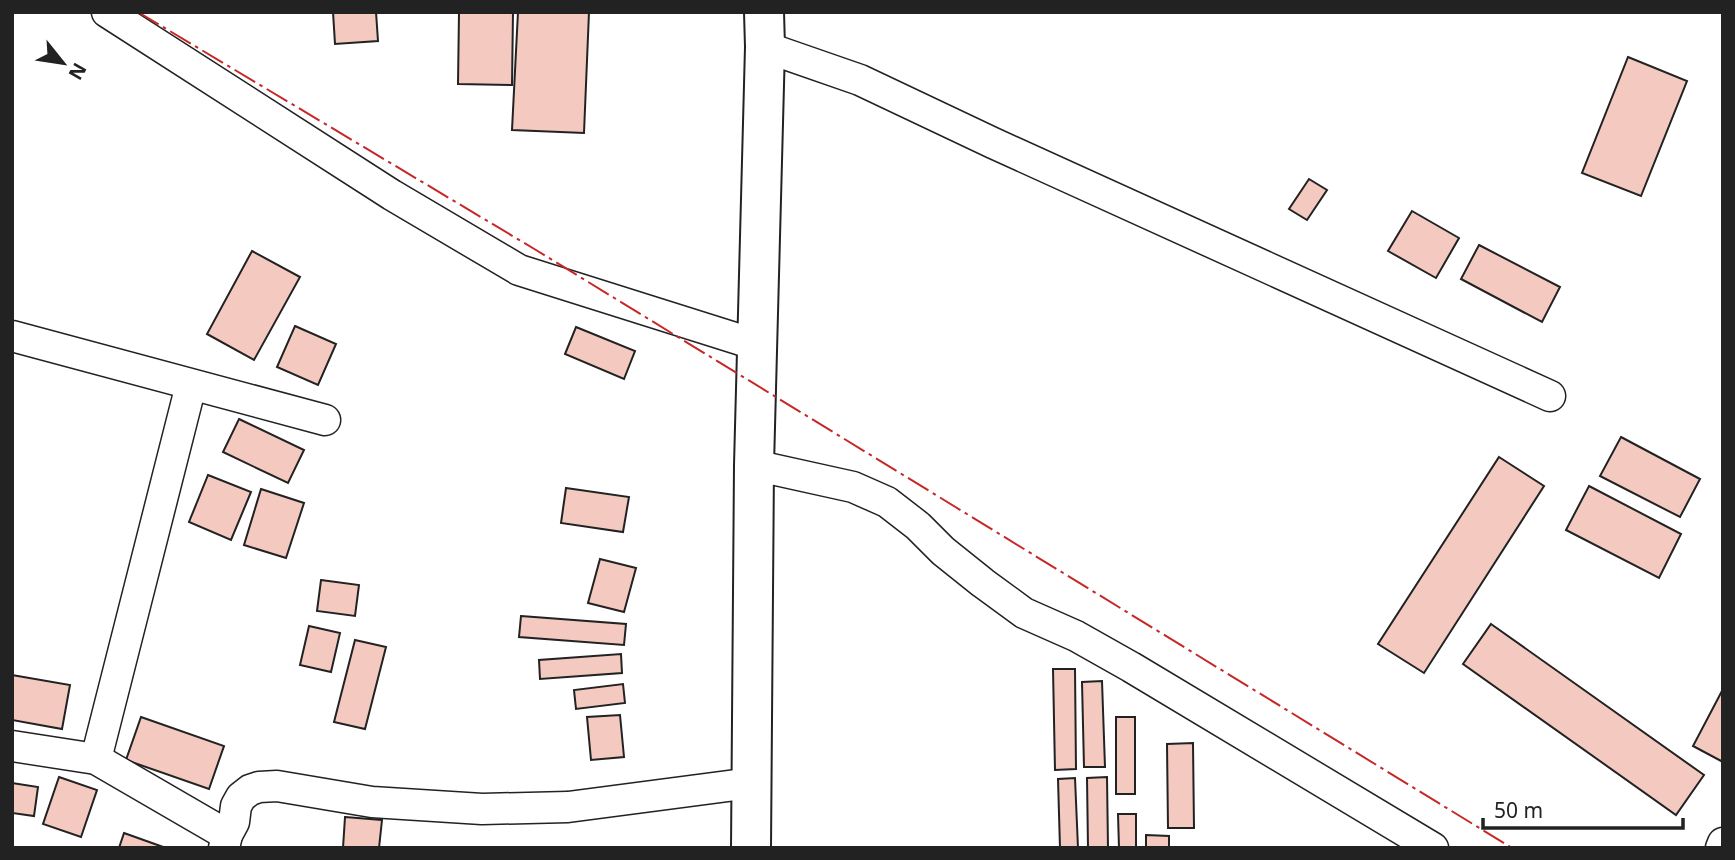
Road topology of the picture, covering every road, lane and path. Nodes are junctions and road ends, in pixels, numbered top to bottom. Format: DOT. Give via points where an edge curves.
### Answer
graph roads {
  1 [pos="107,12"];
  2 [pos="764,30"];
  3 [pos="12,336"];
  4 [pos="758,345"];
  5 [pos="191,385"];
  6 [pos="1550,396"];
  7 [pos="325,421"];
  8 [pos="754,465"];
  9 [pos="12,746"];
  10 [pos="96,759"];
  11 [pos="751,783"];
  12 [pos="226,842"];
  13 [pos="1420,844"];
  14 [pos="751,848"];
  1 -- 4 [label="street" via="392,195 519,270"];
  2 -- 4 [label="main road"];
  2 -- 6 [label="street" via="993,143"];
  3 -- 5 [label="street"];
  4 -- 8 [label="main road"];
  5 -- 7 [label="street"];
  5 -- 10 [label="street"];
  8 -- 11 [label="main road"];
  8 -- 13 [label="street" via="853,487 887,502 1024,613 1131,667"];
  9 -- 10 [label="street"];
  10 -- 12 [label="street"];
  11 -- 12 [label="street" via="568,807 481,809 372,802 259,787 241,797"];
  11 -- 14 [label="main road"];
}
